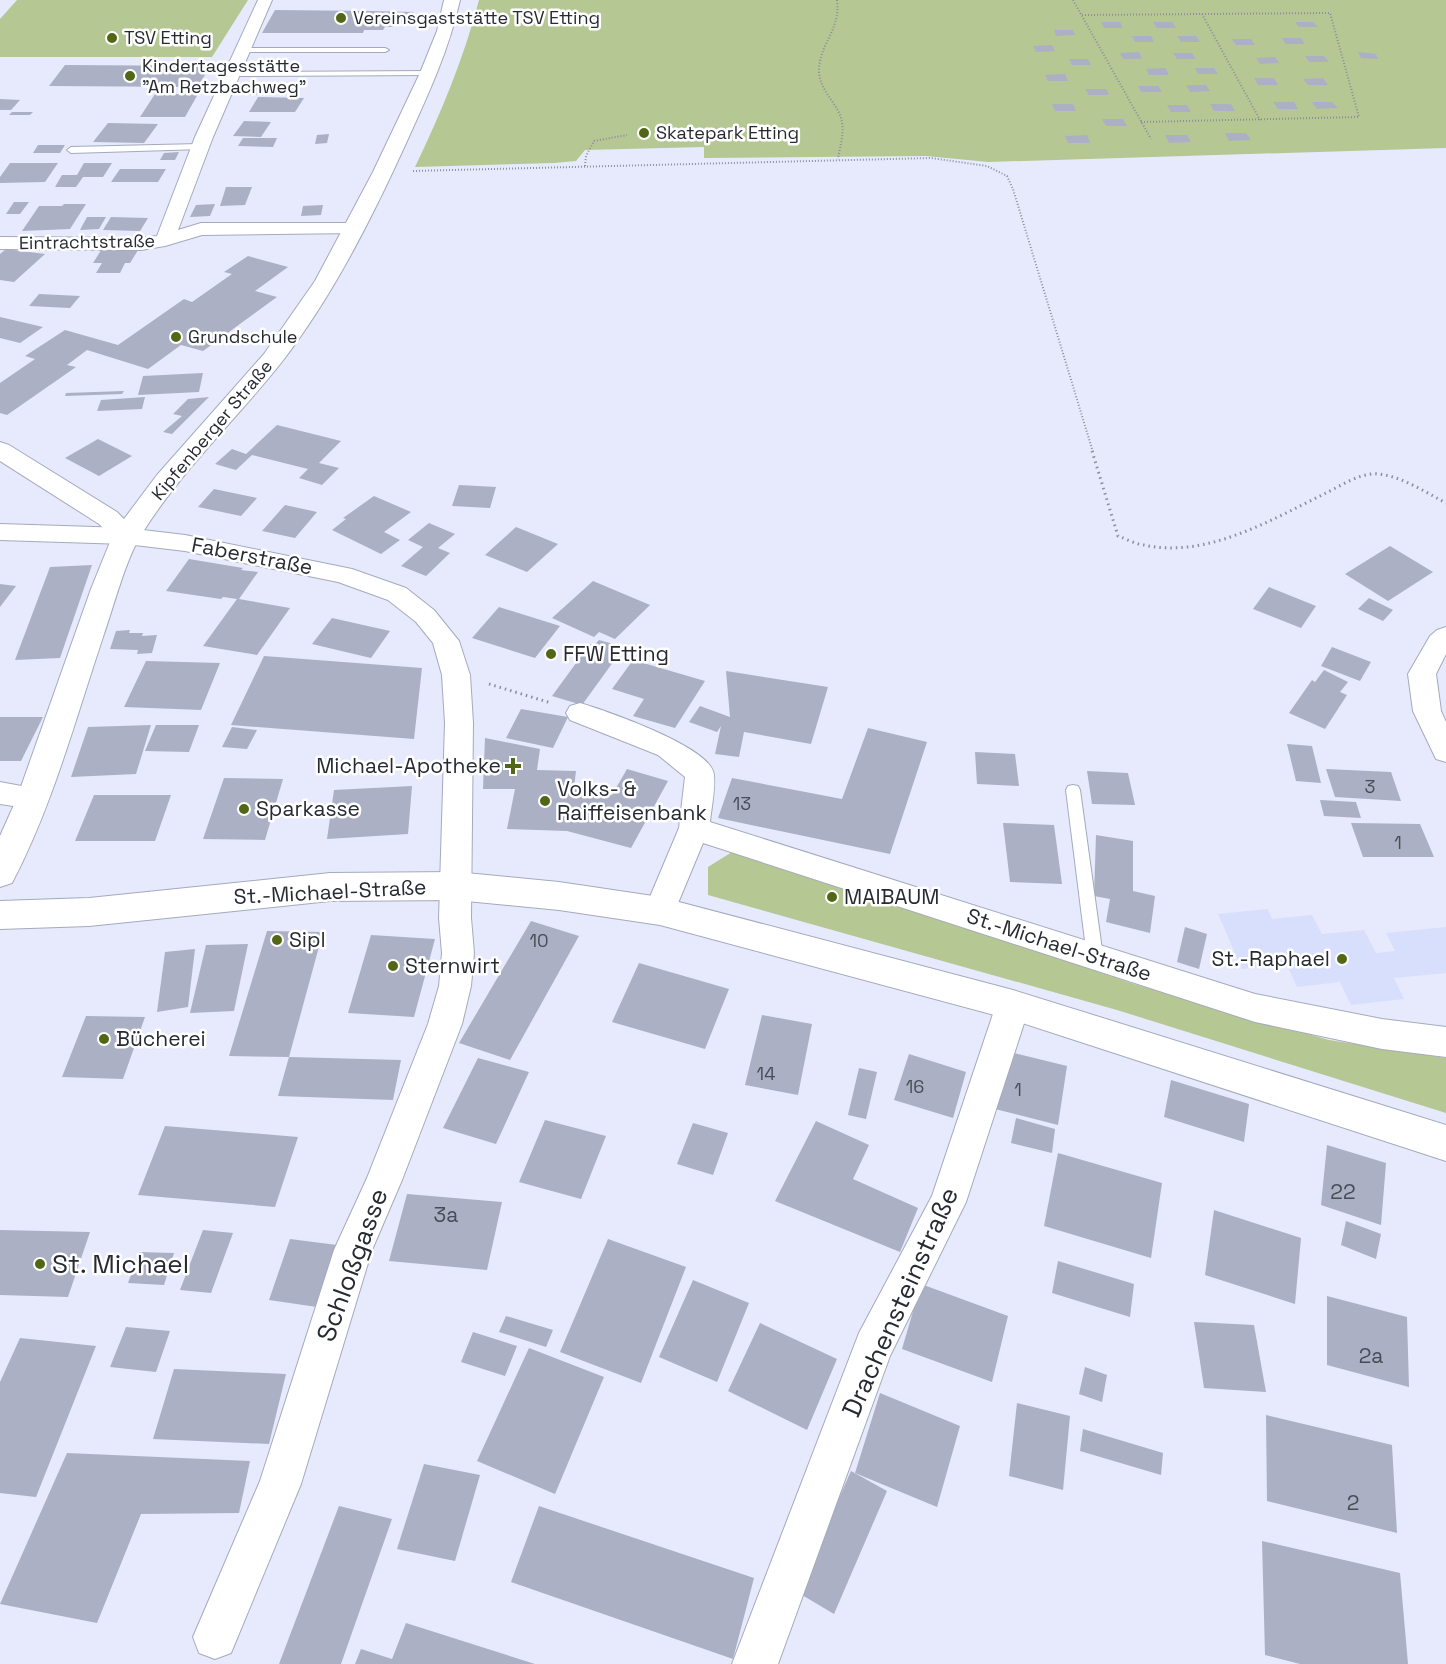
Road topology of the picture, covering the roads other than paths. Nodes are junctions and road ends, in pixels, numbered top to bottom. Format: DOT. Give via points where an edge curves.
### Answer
graph roads {
  1 [pos="265,0"];
  2 [pos="452,0"];
  3 [pos="242,50"];
  4 [pos="385,50"];
  5 [pos="324,62"];
  6 [pos="429,73"];
  7 [pos="232,74"];
  8 [pos="200,147"];
  9 [pos="71,150"];
  10 [pos="352,229"];
  11 [pos="165,240"];
  12 [pos="0,243"];
  13 [pos="0,450"];
  14 [pos="0,532"];
  15 [pos="126,536"];
  16 [pos="1446,636"];
  17 [pos="580,713"];
  18 [pos="1446,752"];
  19 [pos="1073,790"];
  20 [pos="0,793"];
  21 [pos="33,798"];
  22 [pos="694,828"];
  23 [pos="0,874"];
  24 [pos="456,886"];
  25 [pos="660,912"];
  26 [pos="0,915"];
  27 [pos="1095,957"];
  28 [pos="1013,1005"];
  29 [pos="1446,1042"];
  30 [pos="1446,1144"];
  31 [pos="215,1637"];
  32 [pos="755,1664"];
  1 -- 3 [label="street"];
  2 -- 6 [label="street, Kipfenberger Straße"];
  3 -- 5 [label="lane"];
  3 -- 7 [label="street"];
  4 -- 5 [label="lane"];
  5 -- 6 [label="lane"];
  5 -- 7 [label="lane"];
  6 -- 10 [label="street, Kipfenberger Straße"];
  7 -- 8 [label="street"];
  8 -- 9 [label="lane"];
  8 -- 11 [label="street"];
  10 -- 11 [label="street, Eintrachtstraße" via="201,229"];
  10 -- 15 [label="street, Kipfenberger Straße" via="326,281 298,324 166,480"];
  11 -- 12 [label="street, Eintrachtstraße" via="141,244"];
  13 -- 15 [label="street" via="108,518"];
  14 -- 15 [label="street, Faberstraße"];
  15 -- 21 [label="street, Kipfenberger Straße"];
  15 -- 24 [label="street, Faberstraße" via="185,543 343,574 397,594 425,616 446,641 456,675"];
  16 -- 18 [label="street" via="1422,674 1427,711"];
  17 -- 22 [label="street" via="668,748 700,773"];
  19 -- 27 [label="lane"];
  20 -- 21 [label="street"];
  21 -- 23 [label="street, Kipfenberger Straße"];
  22 -- 25 [label="street"];
  22 -- 27 [label="street, St.-Michael-Straße"];
  24 -- 25 [label="street, St.-Michael-Straße" via="559,896"];
  24 -- 26 [label="street, St.-Michael-Straße" via="330,887 90,912"];
  24 -- 31 [label="street, Schloßgasse" via="457,964 445,1024 353,1250 280,1484"];
  25 -- 28 [label="street, St.-Michael-Straße"];
  27 -- 29 [label="street, St.-Michael-Straße" via="1255,1008 1382,1034"];
  28 -- 30 [label="street, St.-Michael-Straße"];
  28 -- 32 [label="street, Drachensteinstraße" via="948,1202 873,1347"];
}
